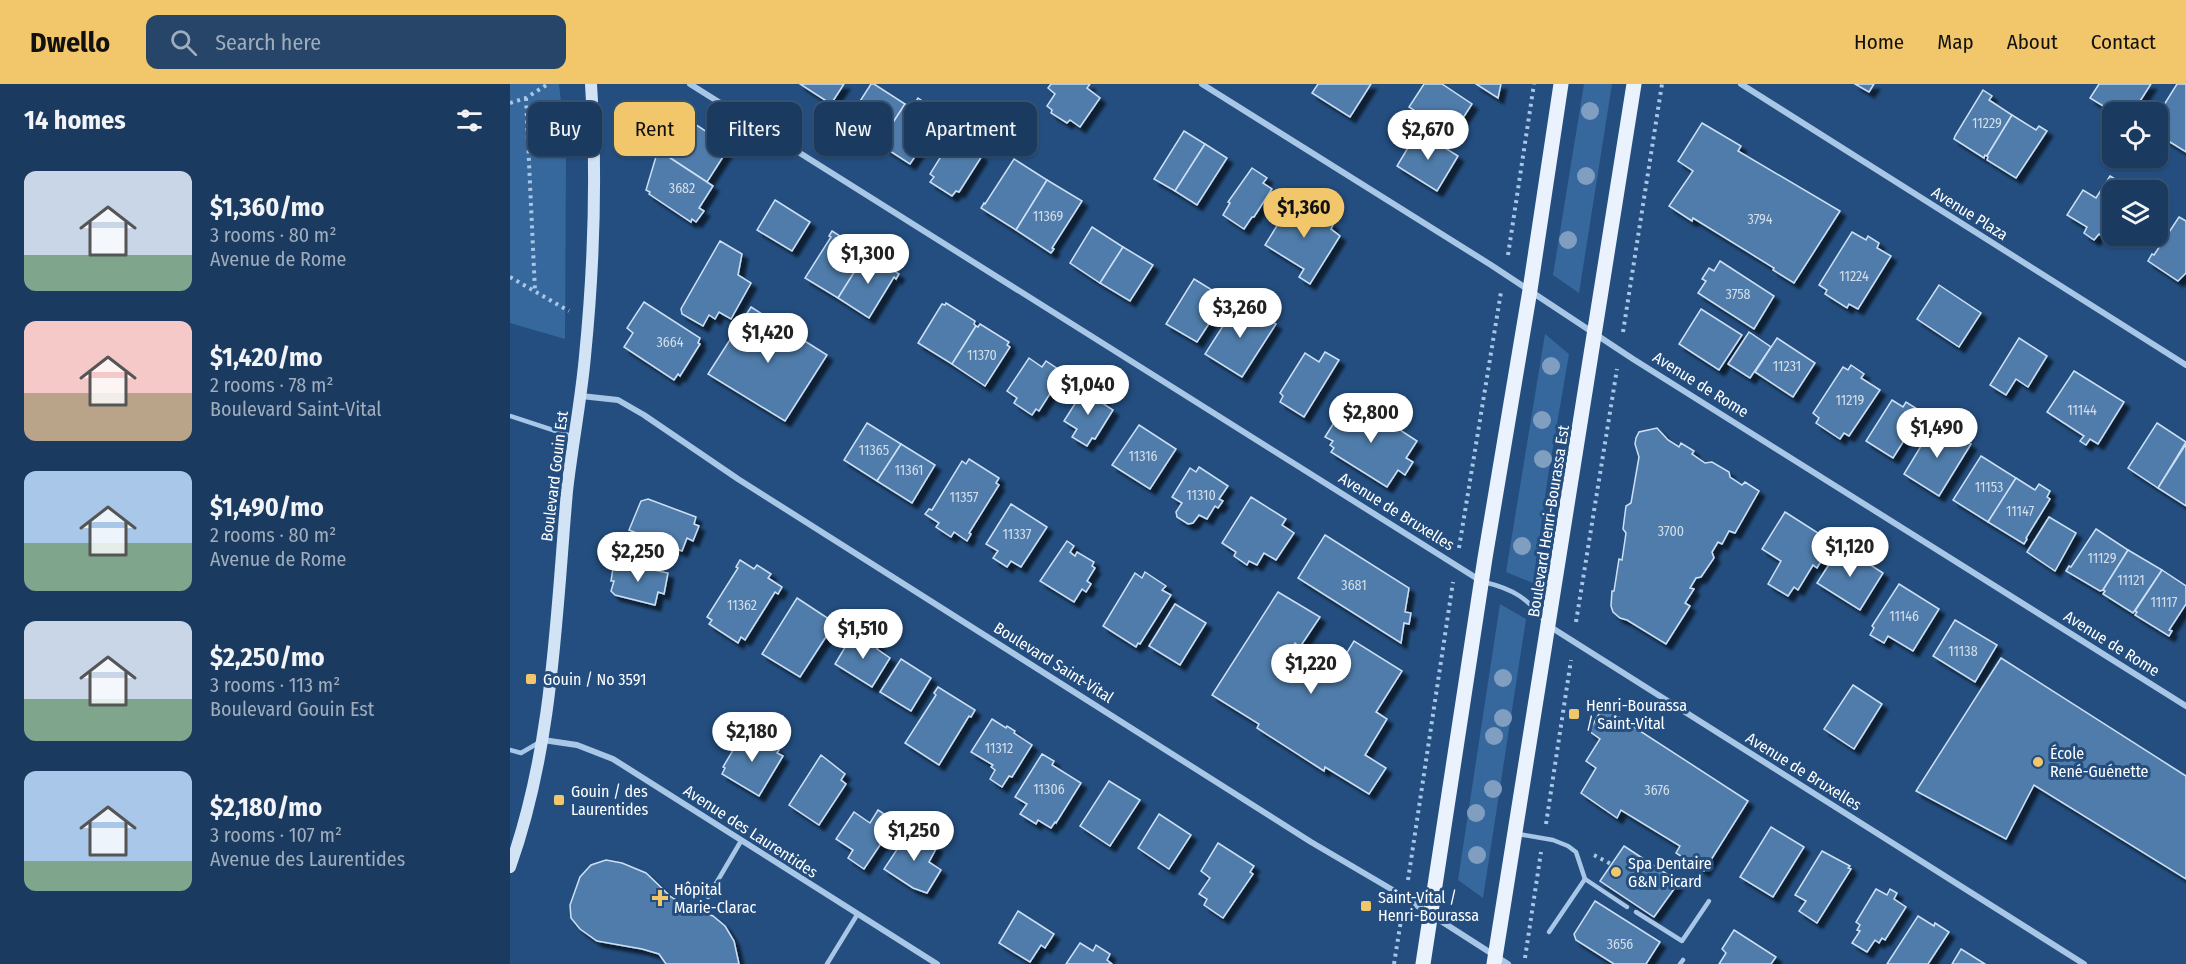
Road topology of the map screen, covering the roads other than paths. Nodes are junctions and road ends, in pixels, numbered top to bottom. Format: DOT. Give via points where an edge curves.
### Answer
graph roads {
  1 [pos="591,84"];
  2 [pos="690,84"];
  3 [pos="1202,84"];
  4 [pos="1561,84"];
  5 [pos="1634,84"];
  6 [pos="1741,84"];
  7 [pos="1530,290"];
  8 [pos="1596,334"];
  9 [pos="2186,365"];
  10 [pos="581,396"];
  11 [pos="510,416"];
  12 [pos="574,437"];
  13 [pos="1481,581"];
  14 [pos="1549,626"];
  15 [pos="2186,706"];
  16 [pos="543,740"];
  17 [pos="510,750"];
  18 [pos="1515,834"];
  19 [pos="741,841"];
  20 [pos="510,867"];
  21 [pos="1585,879"];
  22 [pos="708,897"];
  23 [pos="1709,901"];
  24 [pos="1628,907"];
  25 [pos="1636,912"];
  26 [pos="857,915"];
  27 [pos="1431,915"];
  28 [pos="1549,932"];
  29 [pos="1499,961"];
  30 [pos="827,964"];
  31 [pos="937,964"];
  32 [pos="1423,964"];
  33 [pos="2084,964"];
  1 -- 10 [label="street, Boulevard Gouin Est" via="594,235"];
  2 -- 13 [label="street, Avenue de Bruxelles"];
  3 -- 7 [label="street, Avenue de Rome"];
  4 -- 7 [label="main road"];
  5 -- 8 [label="main road, Boulevard Henri-Bourassa Est"];
  6 -- 9 [label="street, Avenue Plaza"];
  7 -- 8 [label="street, Avenue de Rome"];
  7 -- 13 [label="main road"];
  8 -- 14 [label="main road, Boulevard Henri-Bourassa Est"];
  8 -- 15 [label="street, Avenue de Rome"];
  10 -- 12 [label="street, Boulevard Gouin Est"];
  10 -- 27 [label="street, Boulevard Saint-Vital" via="618,400 645,415 738,479"];
  11 -- 12 [label="lane"];
  12 -- 16 [label="street, Boulevard Gouin Est"];
  13 -- 14 [label="lane, Avenue de Bruxelles" via="1505,587 1532,603"];
  13 -- 27 [label="main road"];
  14 -- 18 [label="main road, Boulevard Henri-Bourassa Est"];
  14 -- 33 [label="street, Avenue de Bruxelles"];
  16 -- 17 [label="lane" via="521,753"];
  16 -- 19 [label="street, Avenue des Laurentides" via="577,745 613,759"];
  16 -- 20 [label="street, Boulevard Gouin Est"];
  18 -- 21 [label="lane" via="1568,846 1576,852"];
  18 -- 29 [label="main road, Boulevard Henri-Bourassa Est"];
  19 -- 22 [label="lane"];
  19 -- 26 [label="street, Avenue des Laurentides"];
  21 -- 24 [label="lane"];
  21 -- 28 [label="lane"];
  23 -- 25 [label="lane" via="1682,941"];
  26 -- 30 [label="lane"];
  26 -- 31 [label="street, Avenue des Laurentides"];
  27 -- 29 [label="street, Boulevard Saint-Vital"];
  27 -- 32 [label="main road"];
}
